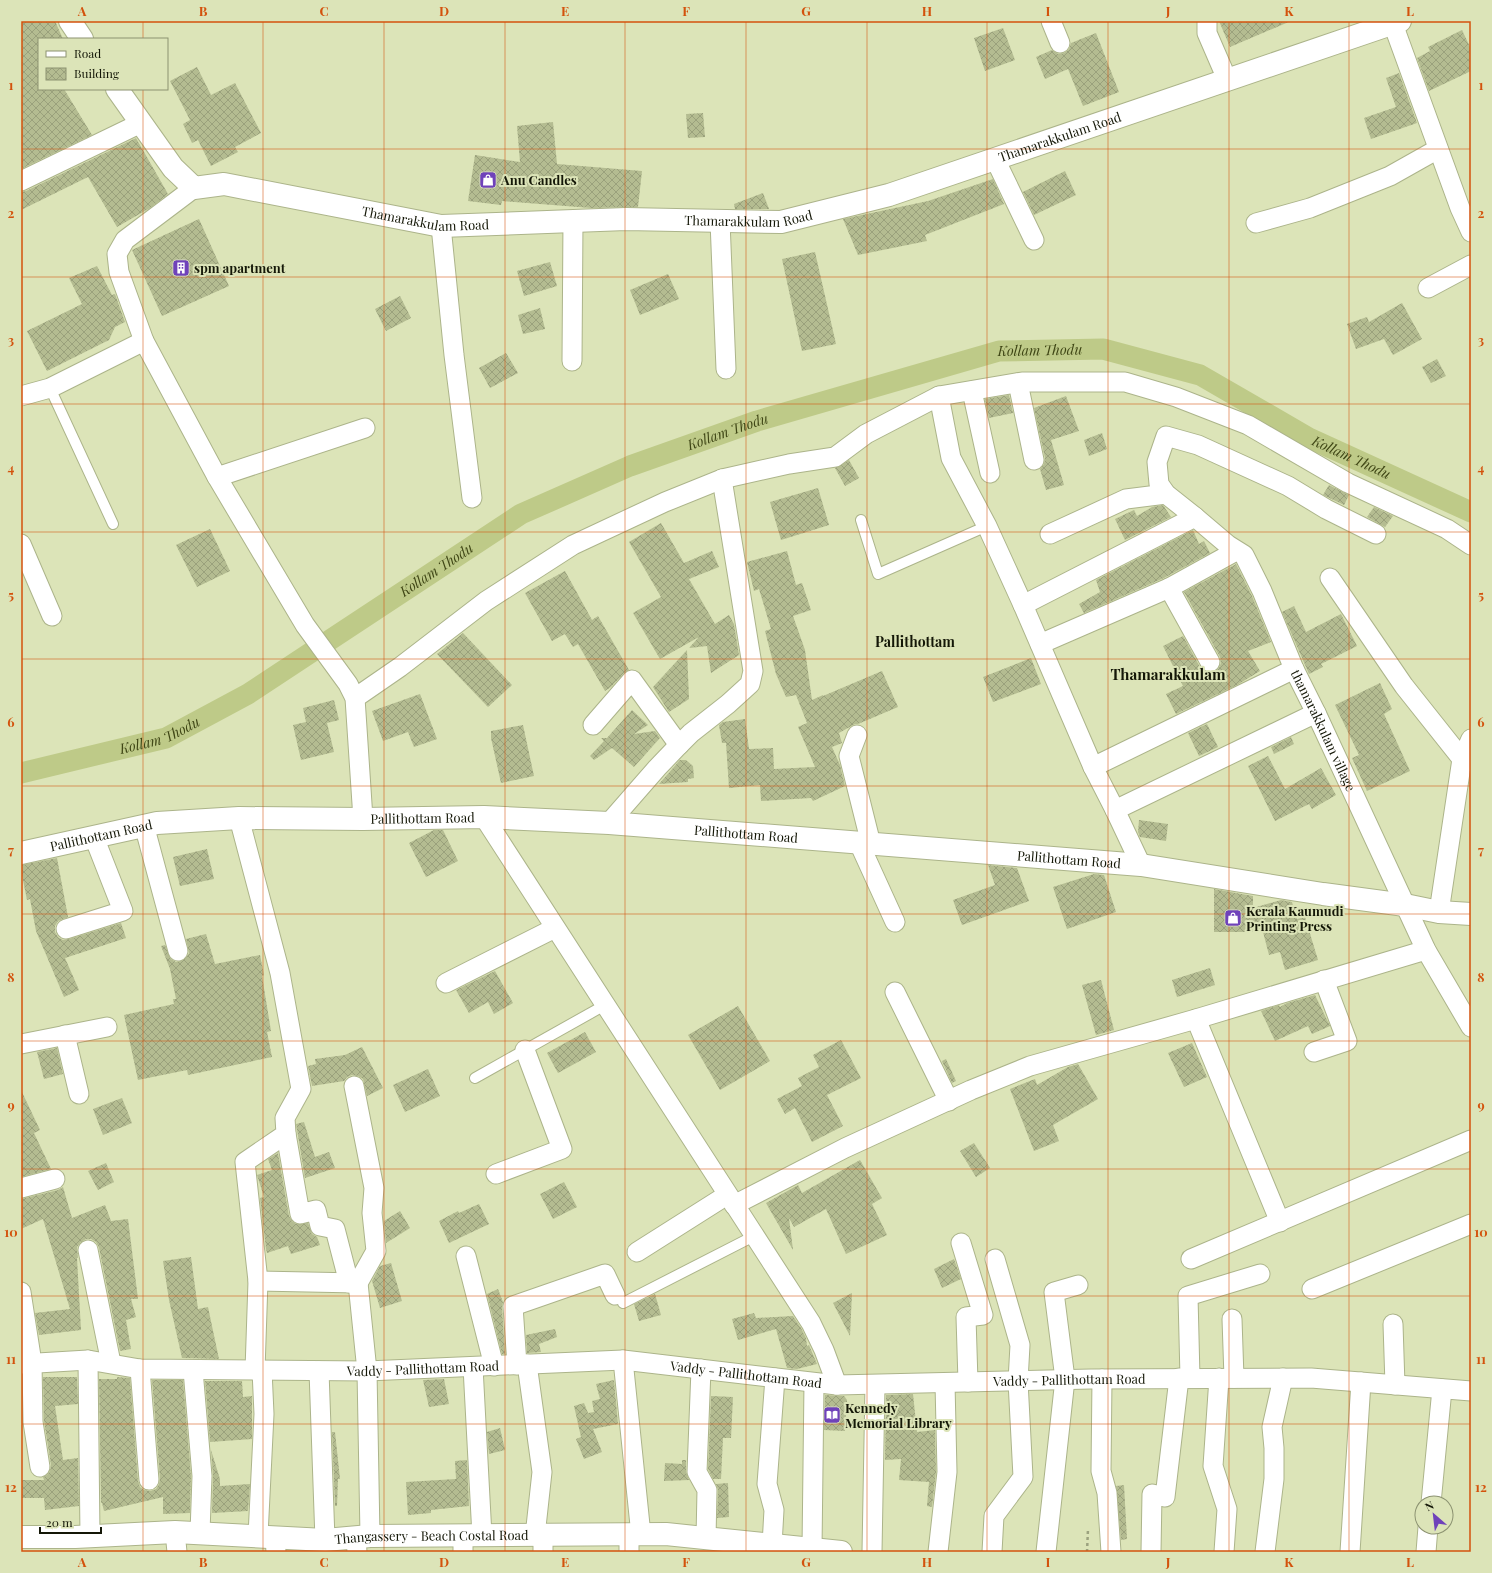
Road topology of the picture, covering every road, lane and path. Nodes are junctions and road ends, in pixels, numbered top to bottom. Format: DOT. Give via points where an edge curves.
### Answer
graph roads {
  1 [pos="70,21"];
  2 [pos="1052,21"];
  3 [pos="1207,21"];
  4 [pos="1397,22"];
  5 [pos="81,38"];
  6 [pos="1060,43"];
  7 [pos="1224,70"];
  8 [pos="119,90"];
  9 [pos="141,122"];
  10 [pos="1438,149"];
  11 [pos="995,159"];
  12 [pos="21,181"];
  13 [pos="194,188"];
  14 [pos="573,221"];
  15 [pos="720,221"];
  16 [pos="1256,223"];
  17 [pos="441,226"];
  18 [pos="1471,232"];
  19 [pos="1034,240"];
  20 [pos="1471,265"];
  21 [pos="1428,288"];
  22 [pos="144,341"];
  23 [pos="572,361"];
  24 [pos="726,369"];
  25 [pos="1018,384"];
  26 [pos="50,388"];
  27 [pos="972,391"];
  28 [pos="21,396"];
  29 [pos="940,396"];
  30 [pos="365,428"];
  31 [pos="1034,460"];
  32 [pos="990,473"];
  33 [pos="217,477"];
  34 [pos="722,479"];
  35 [pos="1166,494"];
  36 [pos="472,498"];
  37 [pos="1195,517"];
  38 [pos="861,520"];
  39 [pos="113,524"];
  40 [pos="987,526"];
  41 [pos="1050,534"];
  42 [pos="1376,534"];
  43 [pos="21,544"];
  44 [pos="1471,545"];
  45 [pos="1240,553"];
  46 [pos="1330,578"];
  47 [pos="1169,588"];
  48 [pos="1023,605"];
  49 [pos="52,616"];
  50 [pos="1040,644"];
  51 [pos="1210,662"];
  52 [pos="1294,669"];
  53 [pos="352,691"];
  54 [pos="1316,713"];
  55 [pos="593,725"];
  56 [pos="857,735"];
  57 [pos="1471,739"];
  58 [pos="679,745"];
  59 [pos="1467,760"];
  60 [pos="1093,767"];
  61 [pos="1115,810"];
  62 [pos="484,817"];
  63 [pos="239,818"];
  64 [pos="363,819"];
  65 [pos="609,823"];
  66 [pos="144,825"];
  67 [pos="94,837"];
  68 [pos="865,843"];
  69 [pos="21,853"];
  70 [pos="1141,865"];
  71 [pos="1405,905"];
  72 [pos="1439,912"];
  73 [pos="1471,914"];
  74 [pos="895,922"];
  75 [pos="555,928"];
  76 [pos="66,929"];
  77 [pos="1426,950"];
  78 [pos="178,951"];
  79 [pos="1324,980"];
  80 [pos="446,983"];
  81 [pos="895,992"];
  82 [pos="605,1005"];
  83 [pos="1196,1019"];
  84 [pos="107,1027"];
  85 [pos="1471,1027"];
  86 [pos="65,1035"];
  87 [pos="21,1044"];
  88 [pos="525,1050"];
  89 [pos="1314,1052"];
  90 [pos="475,1078"];
  91 [pos="354,1086"];
  92 [pos="79,1094"];
  93 [pos="949,1101"];
  94 [pos="286,1134"];
  95 [pos="1471,1140"];
  96 [pos="496,1174"];
  97 [pos="55,1179"];
  98 [pos="21,1188"];
  99 [pos="730,1200"];
  100 [pos="1280,1222"];
  101 [pos="1471,1224"];
  102 [pos="754,1236"];
  103 [pos="961,1242"];
  104 [pos="88,1250"];
  105 [pos="637,1252"];
  106 [pos="466,1256"];
  107 [pos="995,1259"];
  108 [pos="1191,1259"];
  109 [pos="1260,1274"];
  110 [pos="258,1281"];
  111 [pos="353,1283"];
  112 [pos="1078,1285"];
  113 [pos="1312,1289"];
  114 [pos="21,1292"];
  115 [pos="619,1299"];
  116 [pos="1232,1319"];
  117 [pos="1393,1324"];
  118 [pos="88,1360"];
  119 [pos="623,1360"];
  120 [pos="26,1363"];
  121 [pos="111,1363"];
  122 [pos="522,1364"];
  123 [pos="494,1366"];
  124 [pos="473,1367"];
  125 [pos="140,1369"];
  126 [pos="701,1369"];
  127 [pos="193,1370"];
  128 [pos="258,1370"];
  129 [pos="319,1371"];
  130 [pos="367,1371"];
  131 [pos="774,1378"];
  132 [pos="1184,1378"];
  133 [pos="1227,1378"];
  134 [pos="1283,1378"];
  135 [pos="1066,1379"];
  136 [pos="1102,1379"];
  137 [pos="1018,1381"];
  138 [pos="968,1382"];
  139 [pos="1361,1382"];
  140 [pos="814,1383"];
  141 [pos="945,1383"];
  142 [pos="837,1385"];
  143 [pos="875,1385"];
  144 [pos="1395,1385"];
  145 [pos="1442,1389"];
  146 [pos="1471,1391"];
  147 [pos="40,1467"];
  148 [pos="149,1480"];
  149 [pos="1432,1495"];
  150 [pos="200,1533"];
  151 [pos="1427,1535"];
  152 [pos="90,1536"];
  153 [pos="21,1537"];
  154 [pos="706,1538"];
  155 [pos="325,1540"];
  156 [pos="469,1541"];
  157 [pos="540,1541"];
  158 [pos="633,1541"];
  159 [pos="176,1542"];
  160 [pos="270,1542"];
  161 [pos="361,1542"];
  162 [pos="772,1545"];
  163 [pos="738,1547"];
  164 [pos="807,1550"];
  165 [pos="841,1552"];
  166 [pos="872,1552"];
  167 [pos="938,1552"];
  168 [pos="992,1552"];
  169 [pos="1046,1552"];
  170 [pos="1111,1552"];
  171 [pos="1151,1552"];
  172 [pos="1224,1552"];
  173 [pos="1264,1552"];
  174 [pos="1350,1552"];
  175 [pos="1426,1552"];
  1 -- 5 [label="street"];
  2 -- 6 [label="street"];
  3 -- 7 [label="street" via="1207,33"];
  4 -- 10 [label="street"];
  4 -- 11 [label="street, Thamarakkulam Road"];
  8 -- 9 [label="street"];
  9 -- 12 [label="street"];
  9 -- 13 [label="street" via="173,168"];
  10 -- 16 [label="street" via="1390,176 1310,208"];
  10 -- 18 [label="street"];
  11 -- 15 [label="street, Thamarakkulam Road" via="889,195 781,222"];
  11 -- 19 [label="street"];
  13 -- 17 [label="street, Thamarakkulam Road" via="224,184"];
  13 -- 22 [label="street" via="125,240 117,254 118,272"];
  14 -- 15 [label="street, Thamarakkulam Road" via="626,218"];
  14 -- 17 [label="street, Thamarakkulam Road"];
  14 -- 23 [label="street"];
  15 -- 24 [label="street"];
  17 -- 36 [label="street"];
  20 -- 21 [label="street"];
  22 -- 26 [label="street"];
  22 -- 33 [label="street"];
  25 -- 27 [label="street"];
  25 -- 31 [label="street"];
  25 -- 44 [label="street" via="1125,382 1176,397 1248,425 1348,483 1448,529"];
  26 -- 28 [label="street"];
  26 -- 39 [label="lane"];
  27 -- 29 [label="street"];
  27 -- 32 [label="street"];
  29 -- 34 [label="street" via="866,434 835,457"];
  29 -- 40 [label="street" via="951,458"];
  30 -- 33 [label="street"];
  33 -- 53 [label="street" via="305,625"];
  34 -- 53 [label="street" via="665,502 573,545 486,601 400,667"];
  34 -- 58 [label="street" via="753,670 750,684"];
  35 -- 37 [label="street"];
  35 -- 41 [label="street" via="1126,499"];
  35 -- 42 [label="street" via="1159,484 1157,462 1166,436 1198,445 1288,486"];
  37 -- 45 [label="street"];
  37 -- 48 [label="street"];
  38 -- 40 [label="lane" via="878,574"];
  40 -- 48 [label="street"];
  43 -- 49 [label="street"];
  45 -- 47 [label="street"];
  45 -- 52 [label="street, thamarakkulam village" via="1262,591"];
  46 -- 59 [label="street" via="1404,686"];
  47 -- 50 [label="street"];
  47 -- 51 [label="street"];
  48 -- 50 [label="street"];
  50 -- 60 [label="street"];
  52 -- 54 [label="street, thamarakkulam village"];
  52 -- 60 [label="street"];
  53 -- 64 [label="street"];
  54 -- 61 [label="street"];
  54 -- 71 [label="street, thamarakkulam village"];
  55 -- 58 [label="street" via="632,680"];
  56 -- 68 [label="street" via="849,756"];
  57 -- 59 [label="street"];
  58 -- 65 [label="street"];
  59 -- 72 [label="street"];
  60 -- 61 [label="street"];
  61 -- 70 [label="street"];
  62 -- 64 [label="street, Pallithottam Road"];
  62 -- 65 [label="street, Pallithottam Road"];
  62 -- 75 [label="street"];
  63 -- 64 [label="street, Pallithottam Road"];
  63 -- 66 [label="street, Pallithottam Road"];
  63 -- 94 [label="street" via="280,973 301,1089 285,1118"];
  65 -- 68 [label="street, Pallithottam Road"];
  66 -- 67 [label="street, Pallithottam Road"];
  66 -- 78 [label="street"];
  67 -- 69 [label="street, Pallithottam Road"];
  67 -- 76 [label="street" via="123,911"];
  68 -- 70 [label="street, Pallithottam Road"];
  68 -- 74 [label="street"];
  70 -- 71 [label="street, Pallithottam Road"];
  71 -- 72 [label="street, Pallithottam Road"];
  71 -- 77 [label="street, thamarakkulam village"];
  72 -- 73 [label="street, Pallithottam Road"];
  75 -- 80 [label="street"];
  75 -- 82 [label="street"];
  77 -- 79 [label="street"];
  77 -- 85 [label="street, thamarakkulam village"];
  79 -- 83 [label="street"];
  79 -- 89 [label="street" via="1347,1041"];
  81 -- 93 [label="street"];
  82 -- 88 [label="lane"];
  82 -- 99 [label="street"];
  83 -- 93 [label="street" via="1030,1066"];
  83 -- 100 [label="street"];
  84 -- 86 [label="street"];
  86 -- 87 [label="street"];
  86 -- 92 [label="street"];
  88 -- 90 [label="lane"];
  88 -- 96 [label="street" via="562,1149"];
  91 -- 111 [label="street" via="374,1188 372,1213 376,1251"];
  93 -- 99 [label="street"];
  94 -- 110 [label="street" via="244,1162"];
  94 -- 111 [label="street" via="300,1214 316,1210 320,1226 335,1229"];
  95 -- 100 [label="street"];
  97 -- 98 [label="street"];
  99 -- 102 [label="street"];
  99 -- 105 [label="street"];
  100 -- 108 [label="street"];
  101 -- 113 [label="street"];
  102 -- 115 [label="lane"];
  102 -- 142 [label="street" via="811,1324"];
  103 -- 138 [label="street" via="983,1315 966,1317"];
  104 -- 121 [label="street"];
  106 -- 123 [label="street"];
  107 -- 137 [label="street" via="1020,1345"];
  109 -- 132 [label="street" via="1188,1296"];
  110 -- 111 [label="street"];
  110 -- 128 [label="street"];
  111 -- 130 [label="street"];
  112 -- 135 [label="street" via="1054,1292"];
  114 -- 120 [label="street"];
  115 -- 122 [label="street" via="605,1274 513,1306"];
  116 -- 133 [label="street"];
  117 -- 144 [label="street"];
  118 -- 120 [label="street, Vaddy - Pallithottam Road"];
  118 -- 121 [label="street, Vaddy - Pallithottam Road"];
  118 -- 152 [label="street"];
  119 -- 122 [label="street, Vaddy - Pallithottam Road"];
  119 -- 126 [label="street, Vaddy - Pallithottam Road"];
  119 -- 158 [label="street"];
  120 -- 147 [label="street"];
  121 -- 125 [label="street, Vaddy - Pallithottam Road"];
  122 -- 123 [label="street, Vaddy - Pallithottam Road"];
  122 -- 157 [label="street" via="542,1472"];
  123 -- 124 [label="street, Vaddy - Pallithottam Road"];
  124 -- 130 [label="street, Vaddy - Pallithottam Road"];
  124 -- 156 [label="street"];
  125 -- 127 [label="street, Vaddy - Pallithottam Road"];
  125 -- 148 [label="street"];
  126 -- 131 [label="street, Vaddy - Pallithottam Road"];
  126 -- 154 [label="street" via="697,1472 707,1490"];
  127 -- 128 [label="street, Vaddy - Pallithottam Road"];
  127 -- 150 [label="street" via="202,1476"];
  128 -- 129 [label="street, Vaddy - Pallithottam Road"];
  128 -- 160 [label="street" via="264,1414"];
  129 -- 130 [label="street, Vaddy - Pallithottam Road"];
  129 -- 155 [label="street"];
  130 -- 161 [label="street"];
  131 -- 140 [label="street, Vaddy - Pallithottam Road"];
  131 -- 162 [label="street" via="768,1484 774,1510"];
  132 -- 133 [label="street, Vaddy - Pallithottam Road"];
  132 -- 136 [label="street, Vaddy - Pallithottam Road"];
  132 -- 171 [label="street" via="1165,1497 1152,1494"];
  133 -- 134 [label="street, Vaddy - Pallithottam Road"];
  133 -- 172 [label="street" via="1213,1466 1227,1509"];
  134 -- 139 [label="street, Vaddy - Pallithottam Road"];
  134 -- 173 [label="street" via="1272,1427 1274,1479"];
  135 -- 136 [label="street, Vaddy - Pallithottam Road"];
  135 -- 137 [label="street, Vaddy - Pallithottam Road"];
  135 -- 169 [label="street"];
  136 -- 170 [label="street" via="1101,1471 1107,1493"];
  137 -- 138 [label="street, Vaddy - Pallithottam Road"];
  137 -- 168 [label="street" via="1024,1477 994,1516"];
  138 -- 141 [label="street, Vaddy - Pallithottam Road"];
  139 -- 144 [label="street, Vaddy - Pallithottam Road"];
  139 -- 174 [label="street"];
  140 -- 142 [label="street, Vaddy - Pallithottam Road"];
  140 -- 164 [label="street"];
  141 -- 143 [label="street, Vaddy - Pallithottam Road"];
  141 -- 167 [label="street" via="947,1472"];
  142 -- 143 [label="street, Vaddy - Pallithottam Road"];
  143 -- 166 [label="street"];
  144 -- 145 [label="street, Vaddy - Pallithottam Road"];
  145 -- 146 [label="street, Vaddy - Pallithottam Road"];
  145 -- 149 [label="street"];
  150 -- 159 [label="street, Thangassery - Beach Costal Road"];
  150 -- 160 [label="street, Thangassery - Beach Costal Road"];
  151 -- 175 [label="street"];
  152 -- 153 [label="street, Thangassery - Beach Costal Road"];
  152 -- 159 [label="street, Thangassery - Beach Costal Road"];
  154 -- 158 [label="street, Thangassery - Beach Costal Road" via="666,1534"];
  154 -- 163 [label="street, Thangassery - Beach Costal Road"];
  155 -- 160 [label="street, Thangassery - Beach Costal Road"];
  155 -- 161 [label="street, Thangassery - Beach Costal Road"];
  156 -- 157 [label="street, Thangassery - Beach Costal Road"];
  156 -- 161 [label="street, Thangassery - Beach Costal Road"];
  157 -- 158 [label="street, Thangassery - Beach Costal Road"];
  162 -- 163 [label="street, Thangassery - Beach Costal Road"];
  162 -- 164 [label="street, Thangassery - Beach Costal Road"];
  164 -- 165 [label="street, Thangassery - Beach Costal Road"];
}
